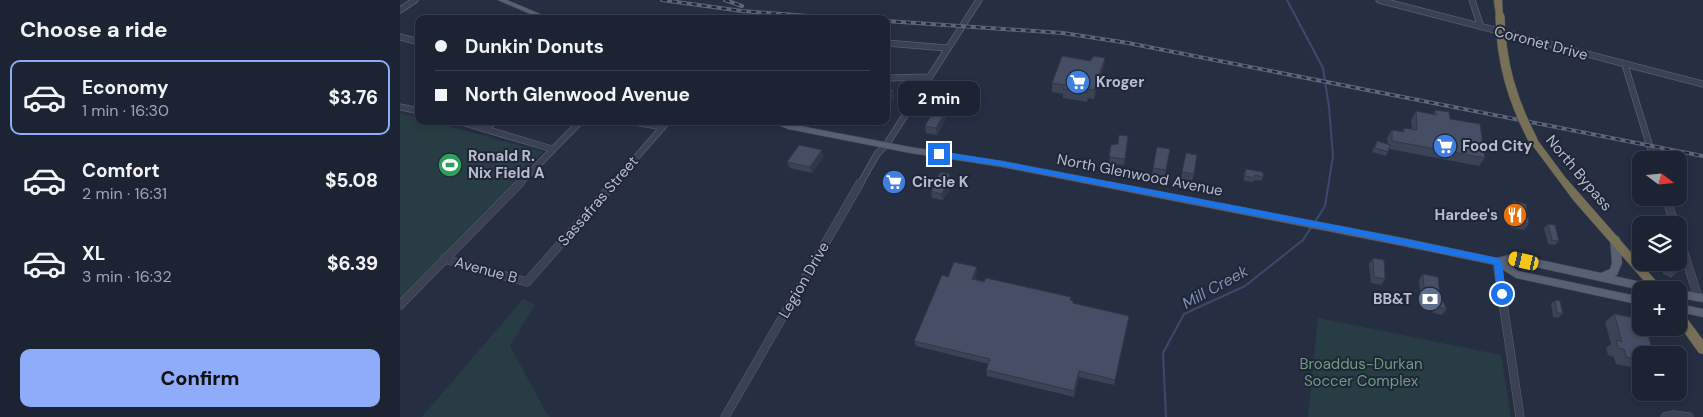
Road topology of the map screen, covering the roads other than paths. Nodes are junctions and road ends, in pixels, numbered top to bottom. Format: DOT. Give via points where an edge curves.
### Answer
graph roads {
  1 [pos="415,0"];
  2 [pos="501,0"];
  3 [pos="979,0"];
  4 [pos="1379,0"];
  5 [pos="1472,0"];
  6 [pos="1498,0"];
  7 [pos="400,10"];
  8 [pos="538,15"];
  9 [pos="1481,27"];
  10 [pos="400,37"];
  11 [pos="415,41"];
  12 [pos="890,43"];
  13 [pos="947,48"];
  14 [pos="1625,65"];
  15 [pos="929,77"];
  16 [pos="890,78"];
  17 [pos="1703,84"];
  18 [pos="400,107"];
  19 [pos="415,110"];
  20 [pos="470,125"];
  21 [pos="491,125"];
  22 [pos="576,125"];
  23 [pos="665,125"];
  24 [pos="786,125"];
  25 [pos="486,130"];
  26 [pos="886,145"];
  27 [pos="552,149"];
  28 [pos="1651,151"];
  29 [pos="1615,238"];
  30 [pos="444,259"];
  31 [pos="1687,259"];
  32 [pos="1498,262"];
  33 [pos="1601,278"];
  34 [pos="1651,281"];
  35 [pos="527,282"];
  36 [pos="1632,284"];
  37 [pos="1687,295"];
  38 [pos="1701,298"];
  39 [pos="1632,299"];
  40 [pos="400,305"];
  41 [pos="1687,310"];
  42 [pos="1703,313"];
  43 [pos="1687,327"];
  44 [pos="1703,349"];
  45 [pos="725,417"];
  46 [pos="1520,417"];
  47 [pos="1665,417"];
  48 [pos="1689,417"];
  1 -- 7 [label="street"];
  2 -- 8 [label="main road"];
  3 -- 13 [label="street, Legion Drive"];
  4 -- 9 [label="street, Coronet Drive"];
  5 -- 9 [label="street"];
  6 -- 29 [label="highway, North Bypass, bridge" via="1502,64 1516,108 1533,140 1558,175"];
  9 -- 14 [label="street, Coronet Drive"];
  10 -- 11 [label="street"];
  12 -- 13 [label="street"];
  13 -- 15 [label="street, Legion Drive"];
  14 -- 17 [label="street, Coronet Drive"];
  14 -- 28 [label="street"];
  15 -- 16 [label="street"];
  15 -- 26 [label="street, Legion Drive"];
  18 -- 19 [label="street"];
  20 -- 25 [label="street"];
  21 -- 25 [label="street"];
  22 -- 27 [label="street"];
  23 -- 35 [label="street, Sassafras Street"];
  24 -- 26 [label="main road, North Glenwood Avenue"];
  25 -- 27 [label="street"];
  26 -- 32 [label="main road, North Glenwood Avenue" via="975,159"];
  26 -- 45 [label="street, Legion Drive"];
  27 -- 30 [label="street"];
  29 -- 33 [label="main road" via="1617,263 1614,272"];
  29 -- 34 [label="highway, North Bypass"];
  30 -- 35 [label="street, Avenue B"];
  30 -- 40 [label="street"];
  31 -- 38 [label="street"];
  32 -- 33 [label="main road, North Glenwood Avenue" via="1512,258"];
  32 -- 39 [label="main road, North Glenwood Avenue" via="1516,274"];
  32 -- 46 [label="street"];
  33 -- 36 [label="main road, North Glenwood Avenue"];
  37 -- 38 [label="main road"];
  41 -- 42 [label="main road"];
  43 -- 44 [label="highway"];
  47 -- 48 [label="street"];
}
